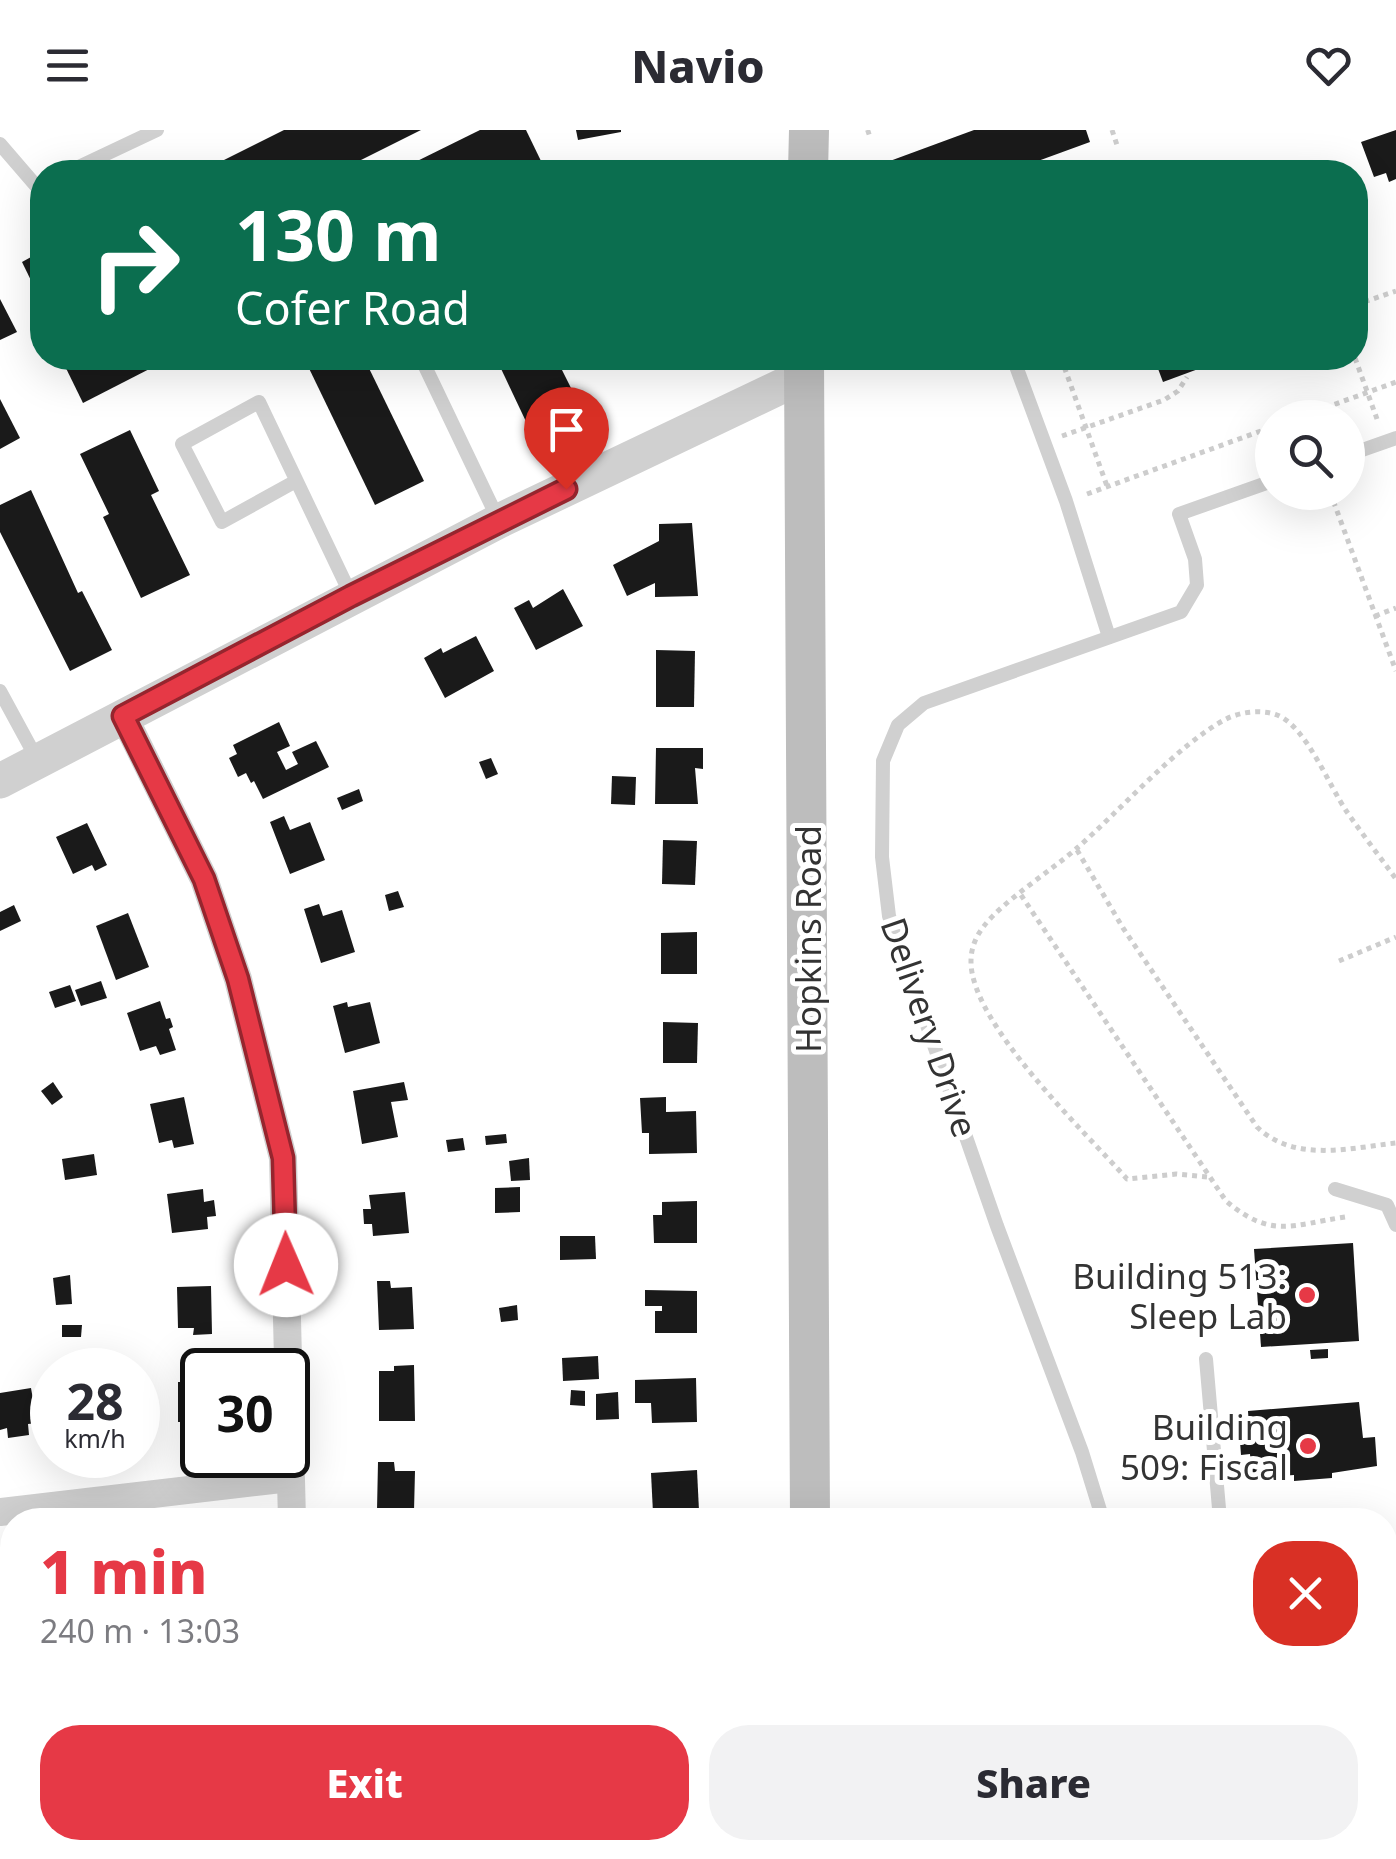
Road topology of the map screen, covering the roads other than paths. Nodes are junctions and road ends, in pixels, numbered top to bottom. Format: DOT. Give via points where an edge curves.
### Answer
graph roads {
  1 [pos="157,130"];
  2 [pos="809,130"];
  3 [pos="0,144"];
  4 [pos="93,160"];
  5 [pos="808,160"];
  6 [pos="30,179"];
  7 [pos="427,370"];
  8 [pos="798,370"];
  9 [pos="804,370"];
  10 [pos="1017,370"];
  11 [pos="1396,438"];
  12 [pos="1365,449"];
  13 [pos="296,481"];
  14 [pos="1255,487"];
  15 [pos="499,521"];
  16 [pos="351,596"];
  17 [pos="1109,637"];
  18 [pos="0,691"];
  19 [pos="123,716"];
  20 [pos="38,762"];
  21 [pos="0,781"];
  22 [pos="1335,1189"];
  23 [pos="1396,1225"];
  24 [pos="287,1348"];
  25 [pos="1206,1359"];
  26 [pos="290,1478"];
  27 [pos="34,1508"];
  28 [pos="291,1508"];
  29 [pos="810,1508"];
  30 [pos="1099,1508"];
  31 [pos="1219,1508"];
  1 -- 4 [label="lane"];
  2 -- 5 [label="main road"];
  3 -- 6 [label="lane"];
  7 -- 15 [label="lane"];
  8 -- 15 [label="street"];
  9 -- 29 [label="main road, Hopkins Road"];
  10 -- 17 [label="lane"];
  11 -- 12 [label="lane"];
  13 -- 13 [label="lane" via="259,402 182,444 222,522"];
  13 -- 16 [label="lane"];
  14 -- 17 [label="lane, Delivery Drive" via="1180,514 1197,585 1181,612"];
  15 -- 16 [label="street"];
  16 -- 19 [label="street"];
  17 -- 30 [label="lane, Delivery Drive" via="924,703 898,725 883,761 889,916"];
  18 -- 20 [label="lane"];
  19 -- 20 [label="street"];
  19 -- 24 [label="street" via="204,879 238,979 283,1158"];
  20 -- 21 [label="street"];
  22 -- 23 [label="lane" via="1387,1205"];
  25 -- 31 [label="lane"];
  26 -- 27 [label="street"];
  26 -- 28 [label="street"];
}
